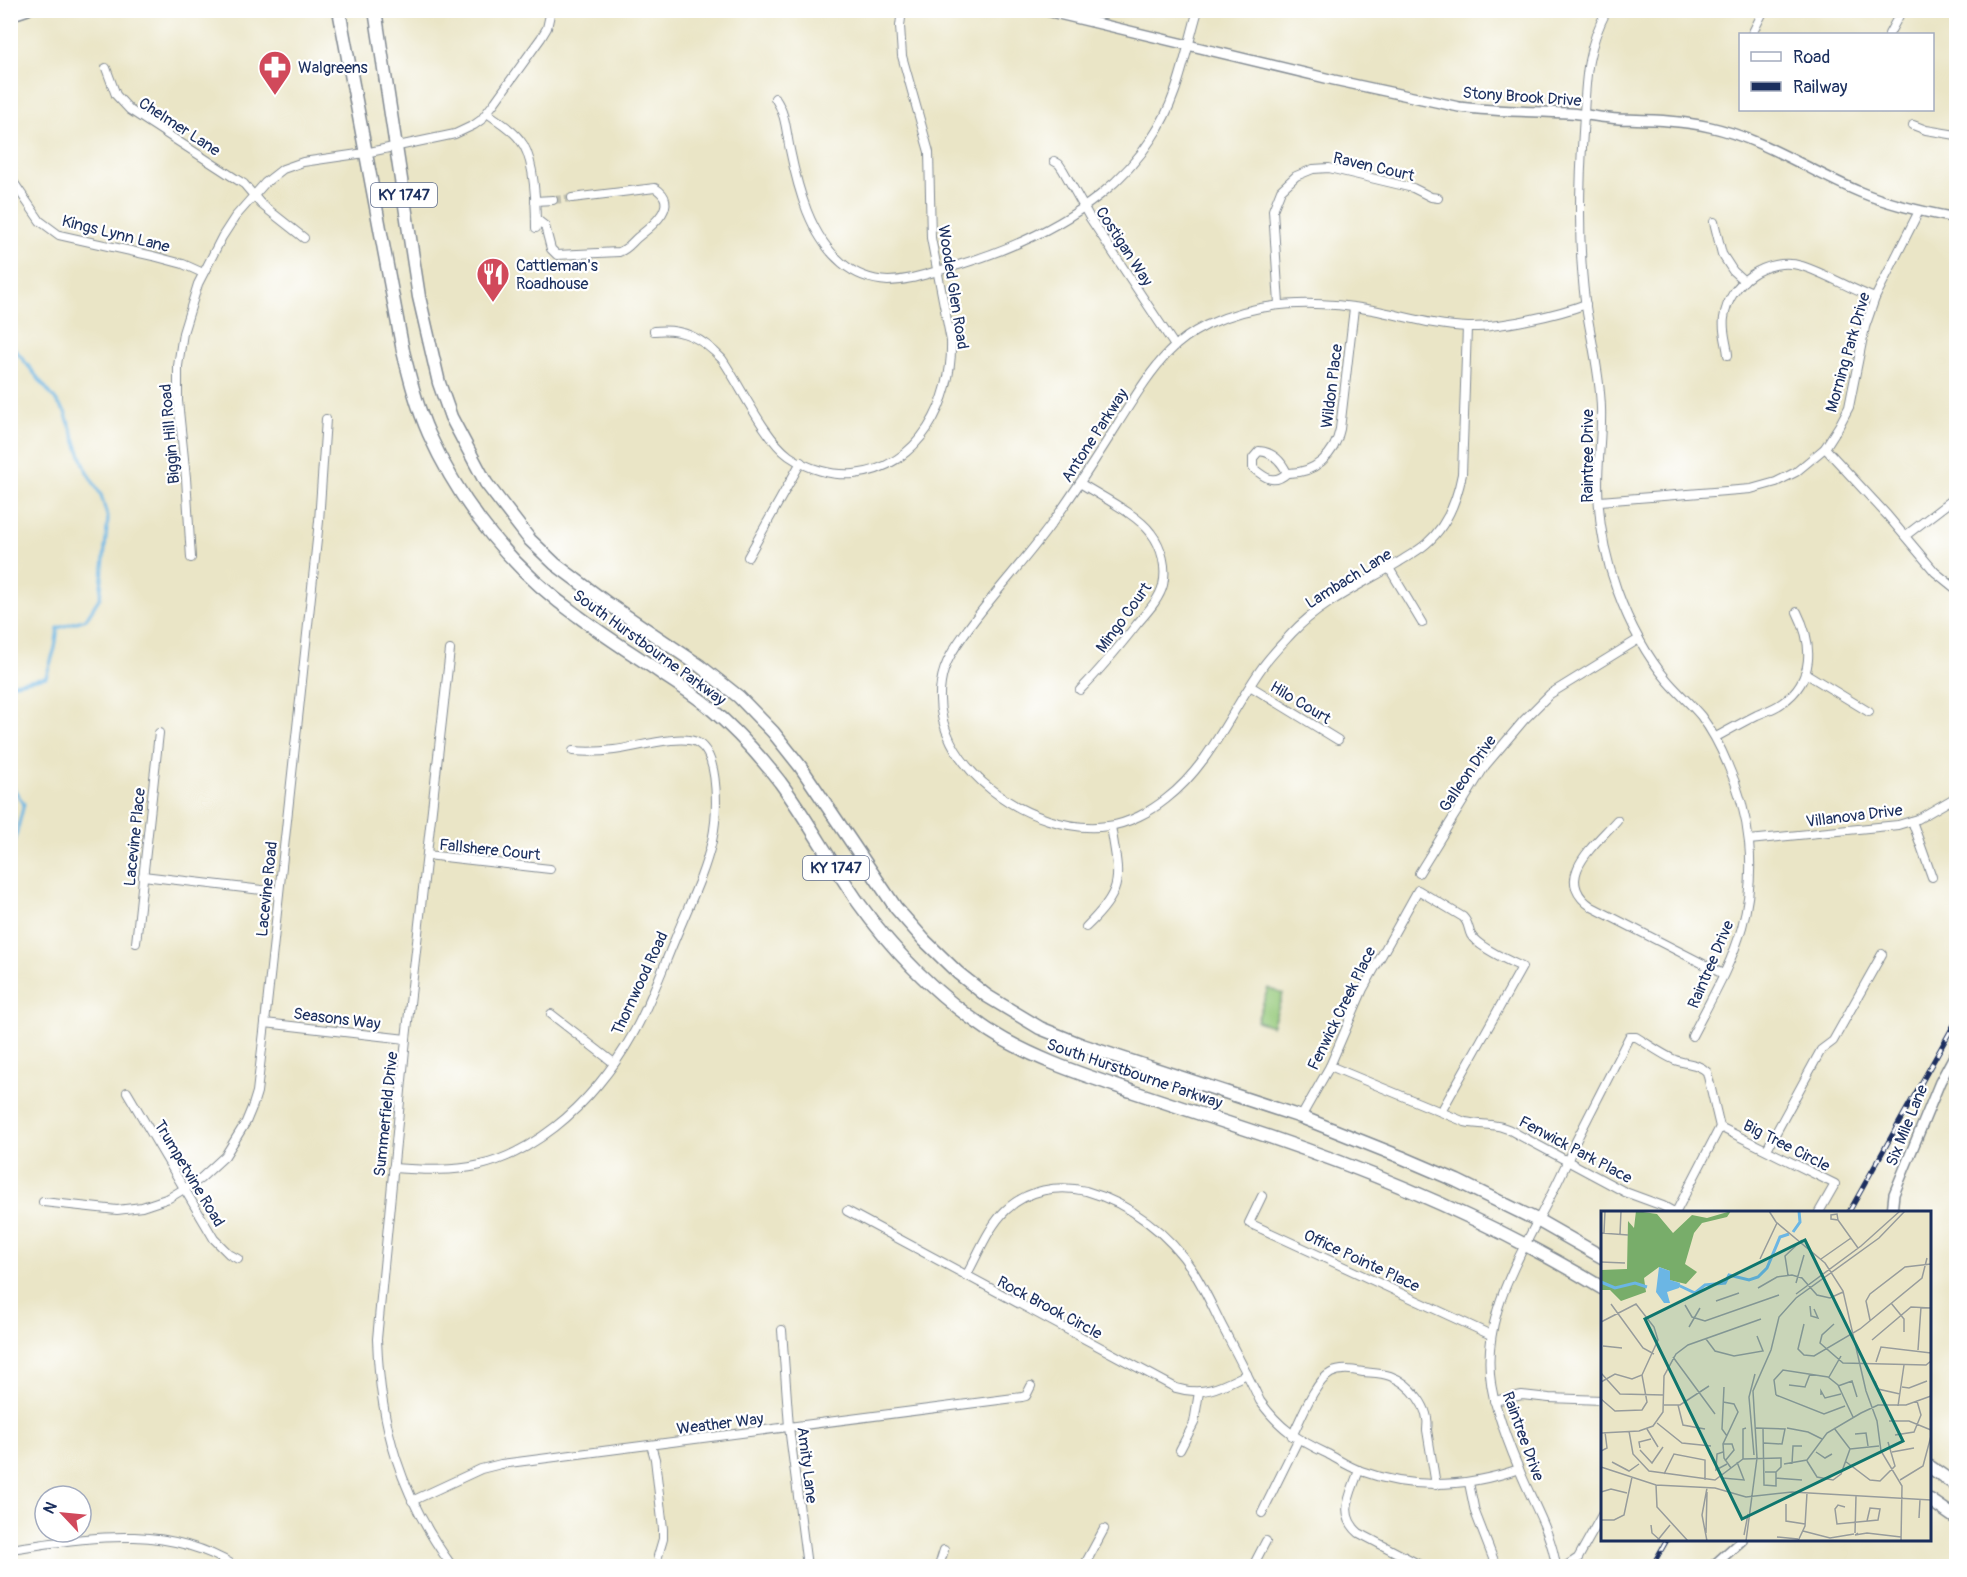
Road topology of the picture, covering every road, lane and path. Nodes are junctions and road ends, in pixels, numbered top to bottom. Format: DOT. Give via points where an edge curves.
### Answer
graph roads {
  1 [pos="28,10"];
  2 [pos="339,10"];
  3 [pos="367,10"];
  4 [pos="375,10"];
  5 [pos="551,10"];
  6 [pos="902,10"];
  7 [pos="1042,10"];
  8 [pos="1198,10"];
  9 [pos="1607,10"];
  10 [pos="1764,10"];
  11 [pos="1902,10"];
  12 [pos="10,16"];
  13 [pos="1752,33"];
  14 [pos="1890,33"];
  15 [pos="1188,45"];
  16 [pos="106,68"];
  17 [pos="384,72"];
  18 [pos="776,98"];
  19 [pos="487,113"];
  20 [pos="1584,115"];
  21 [pos="1913,125"];
  22 [pos="1956,135"];
  23 [pos="397,145"];
  24 [pos="365,153"];
  25 [pos="1054,161"];
  26 [pos="10,177"];
  27 [pos="253,196"];
  28 [pos="572,198"];
  29 [pos="1438,198"];
  30 [pos="553,200"];
  31 [pos="535,201"];
  32 [pos="1084,207"];
  33 [pos="1919,211"];
  34 [pos="1956,218"];
  35 [pos="536,219"];
  36 [pos="1714,222"];
  37 [pos="536,228"];
  38 [pos="304,238"];
  39 [pos="938,271"];
  40 [pos="203,273"];
  41 [pos="1744,280"];
  42 [pos="1875,298"];
  43 [pos="1279,304"];
  44 [pos="1586,304"];
  45 [pos="1354,308"];
  46 [pos="1467,327"];
  47 [pos="654,330"];
  48 [pos="1175,346"];
  49 [pos="1728,355"];
  50 [pos="326,418"];
  51 [pos="1825,448"];
  52 [pos="801,462"];
  53 [pos="1287,473"];
  54 [pos="1080,483"];
  55 [pos="1956,497"];
  56 [pos="1600,501"];
  57 [pos="1905,536"];
  58 [pos="748,556"];
  59 [pos="190,558"];
  60 [pos="1389,568"];
  61 [pos="1956,589"];
  62 [pos="1797,612"];
  63 [pos="1422,623"];
  64 [pos="1639,639"];
  65 [pos="450,650"];
  66 [pos="1805,673"];
  67 [pos="1250,686"];
  68 [pos="1080,690"];
  69 [pos="1869,712"];
  70 [pos="159,733"];
  71 [pos="1716,737"];
  72 [pos="1338,740"];
  73 [pos="573,751"];
  74 [pos="1956,797"];
  75 [pos="1617,820"];
  76 [pos="1912,821"];
  77 [pos="1111,826"];
  78 [pos="1749,840"];
  79 [pos="427,855"];
  80 [pos="550,869"];
  81 [pos="1419,873"];
  82 [pos="143,876"];
  83 [pos="1932,877"];
  84 [pos="279,892"];
  85 [pos="1086,927"];
  86 [pos="136,943"];
  87 [pos="1882,954"];
  88 [pos="1723,974"];
  89 [pos="551,1014"];
  90 [pos="265,1023"];
  91 [pos="1692,1036"];
  92 [pos="406,1039"];
  93 [pos="1956,1052"];
  94 [pos="614,1063"];
  95 [pos="1330,1066"];
  96 [pos="127,1092"];
  97 [pos="1441,1112"];
  98 [pos="1300,1117"];
  99 [pos="1720,1127"];
  100 [pos="1767,1149"];
  101 [pos="1568,1161"];
  102 [pos="393,1168"];
  103 [pos="183,1190"];
  104 [pos="1262,1196"];
  105 [pos="43,1202"];
  106 [pos="847,1211"];
  107 [pos="1673,1211"];
  108 [pos="1676,1211"];
  109 [pos="1820,1211"];
  110 [pos="1892,1211"];
  111 [pos="1539,1221"];
  112 [pos="1525,1245"];
  113 [pos="1601,1256"];
  114 [pos="238,1259"];
  115 [pos="966,1276"];
  116 [pos="1601,1287"];
  117 [pos="782,1330"];
  118 [pos="1491,1335"];
  119 [pos="1247,1374"];
  120 [pos="1031,1386"];
  121 [pos="1199,1392"];
  122 [pos="1601,1400"];
  123 [pos="1494,1401"];
  124 [pos="789,1427"];
  125 [pos="1295,1438"];
  126 [pos="651,1445"];
  127 [pos="1180,1449"];
  128 [pos="1931,1468"];
  129 [pos="1519,1469"];
  130 [pos="1359,1470"];
  131 [pos="1468,1482"];
  132 [pos="1436,1485"];
  133 [pos="1956,1485"];
  134 [pos="412,1501"];
  135 [pos="1931,1501"];
  136 [pos="1262,1513"];
  137 [pos="1601,1517"];
  138 [pos="1956,1518"];
  139 [pos="1104,1528"];
  140 [pos="1266,1541"];
  141 [pos="1740,1541"];
  142 [pos="10,1549"];
  143 [pos="944,1550"];
  144 [pos="658,1556"];
  145 [pos="235,1566"];
  146 [pos="452,1566"];
  147 [pos="807,1566"];
  148 [pos="939,1566"];
  149 [pos="1084,1566"];
  150 [pos="1253,1566"];
  151 [pos="1422,1566"];
  152 [pos="1496,1566"];
  153 [pos="1557,1566"];
  154 [pos="1566,1566"];
  155 [pos="1713,1566"];
  1 -- 12 [label="street"];
  2 -- 24 [label="main road, South Hurstbourne Parkway / KY 1747"];
  3 -- 17 [label="main road"];
  4 -- 17 [label="main road, South Hurstbourne Parkway / KY 1747"];
  5 -- 19 [label="street, Biggin Hill Road" via="541,38"];
  6 -- 39 [label="street, Wooded Glen Road" via="902,56 929,152 930,220"];
  7 -- 15 [label="street, Stony Brook Drive"];
  8 -- 15 [label="street"];
  9 -- 20 [label="street, Raintree Drive" via="1589,59"];
  10 -- 13 [label="street"];
  11 -- 14 [label="street"];
  15 -- 20 [label="street, Stony Brook Drive" via="1426,101 1481,110"];
  15 -- 32 [label="street" via="1174,96 1153,138 1117,181"];
  16 -- 27 [label="street, Chelmer Lane" via="116,95 130,110 236,179"];
  17 -- 23 [label="main road, South Hurstbourne Parkway / KY 1747"];
  18 -- 39 [label="street" via="783,113 801,195 829,251 849,269 875,279 896,281"];
  19 -- 23 [label="street, Biggin Hill Road" via="465,131"];
  19 -- 31 [label="street" via="527,149"];
  20 -- 33 [label="street, Stony Brook Drive" via="1686,123 1742,135 1859,192"];
  20 -- 44 [label="street, Raintree Drive" via="1579,225"];
  21 -- 22 [label="street"];
  23 -- 24 [label="street, Biggin Hill Road"];
  23 -- 98 [label="main road, South Hurstbourne Parkway / KY 1747" via="419,297 439,383 451,417 486,483 530,540 607,603 739,696 800,766 896,908 925,941 987,996 1040,1028 1082,1045"];
  24 -- 27 [label="street, Biggin Hill Road" via="303,162 283,169"];
  24 -- 112 [label="main road, South Hurstbourne Parkway / KY 1747" via="414,393 428,431 466,502 507,555 535,583 706,704 742,738 780,783 857,900 903,959 990,1031 1042,1058 1076,1073 1342,1162"];
  25 -- 32 [label="street, Costigan Way"];
  26 -- 40 [label="street, Kings Lynn Lane" via="40,222 59,235 153,256"];
  27 -- 38 [label="street, Chelmer Lane"];
  27 -- 40 [label="street, Biggin Hill Road" via="222,237"];
  28 -- 35 [label="street" via="655,188 665,200 660,219 619,252 557,255 551,249 545,226"];
  29 -- 43 [label="street, Raven Court" via="1413,188 1329,168 1296,176 1281,190 1273,210"];
  30 -- 31 [label="street"];
  31 -- 35 [label="street"];
  32 -- 39 [label="street" via="1000,252"];
  32 -- 48 [label="street, Costigan Way"];
  33 -- 34 [label="street, Stony Brook Drive"];
  33 -- 42 [label="street, Morning Park Drive"];
  35 -- 37 [label="street"];
  36 -- 41 [label="street" via="1722,254"];
  39 -- 52 [label="street, Wooded Glen Road" via="952,354 945,391 929,426 893,462 869,471 830,473"];
  40 -- 59 [label="street, Biggin Hill Road" via="183,333 177,381"];
  41 -- 42 [label="street" via="1764,268 1792,264"];
  41 -- 49 [label="street" via="1730,299 1724,317"];
  42 -- 51 [label="street, Morning Park Drive" via="1849,406"];
  43 -- 45 [label="street, Antone Parkway"];
  43 -- 48 [label="street, Antone Parkway" via="1226,316"];
  44 -- 46 [label="street, Antone Parkway" via="1512,322"];
  44 -- 56 [label="street, Raintree Drive" via="1601,408"];
  45 -- 46 [label="street, Antone Parkway"];
  45 -- 53 [label="street, Wildon Place" via="1335,446 1314,467"];
  46 -- 60 [label="street, Lambach Lane" via="1458,493 1450,513 1431,538"];
  47 -- 52 [label="street, Wooded Glen Road" via="678,330 714,350 774,441"];
  48 -- 54 [label="street, Antone Parkway" via="1146,379"];
  50 -- 84 [label="street, Lacevine Road" via="319,521"];
  51 -- 56 [label="street, Morning Park Drive" via="1796,472 1758,488"];
  51 -- 57 [label="street"];
  52 -- 58 [label="street"];
  53 -- 53 [label="street, Wildon Place" via="1283,464 1266,452 1259,451 1253,458 1253,468 1264,477 1280,479"];
  54 -- 68 [label="street, Mingo Court" via="1151,532 1163,557 1164,569 1163,585 1153,604"];
  54 -- 77 [label="street, Antone Parkway" via="955,646 944,668 939,703 954,748 994,791 1024,811 1053,822"];
  55 -- 57 [label="street"];
  56 -- 64 [label="street, Raintree Drive" via="1611,570"];
  57 -- 61 [label="street" via="1935,572"];
  60 -- 63 [label="street"];
  60 -- 67 [label="street, Lambach Lane" via="1326,605 1298,627 1272,653"];
  62 -- 66 [label="street" via="1808,636"];
  64 -- 71 [label="street, Raintree Drive"];
  64 -- 81 [label="street, Galleon Drive" via="1550,694 1524,720 1485,766"];
  65 -- 79 [label="street, Summerfield Drive"];
  66 -- 69 [label="street"];
  66 -- 71 [label="street" via="1784,703"];
  67 -- 72 [label="street, Hilo Court"];
  67 -- 77 [label="street, Lambach Lane" via="1210,750 1182,784 1151,809"];
  70 -- 82 [label="street, Lacevine Place"];
  71 -- 78 [label="street, Raintree Drive" via="1737,784"];
  73 -- 94 [label="street, Thornwood Road" via="611,751 680,739 696,742 711,760 715,783 712,840 703,871 645,1011"];
  74 -- 76 [label="street, Villanova Drive"];
  75 -- 88 [label="street" via="1580,862 1574,879 1578,894 1592,907"];
  76 -- 78 [label="street, Villanova Drive"];
  76 -- 83 [label="street"];
  77 -- 85 [label="street" via="1119,875 1116,889"];
  78 -- 88 [label="street, Raintree Drive" via="1747,905"];
  79 -- 80 [label="street, Fallshere Court"];
  79 -- 92 [label="street, Summerfield Drive"];
  82 -- 84 [label="street"];
  82 -- 86 [label="street, Lacevine Place"];
  84 -- 90 [label="street, Lacevine Road"];
  87 -- 100 [label="street" via="1833,1041 1821,1050"];
  88 -- 91 [label="street, Raintree Drive"];
  89 -- 94 [label="street"];
  90 -- 92 [label="street, Seasons Way"];
  90 -- 103 [label="street, Lacevine Road" via="257,1092 246,1122 216,1165"];
  92 -- 102 [label="street, Summerfield Drive"];
  93 -- 110 [label="street, Six Mile Lane" via="1894,1194"];
  94 -- 102 [label="street, Thornwood Road" via="571,1113 527,1147 473,1167 434,1171"];
  95 -- 97 [label="street, Fenwick Park Place"];
  95 -- 97 [label="street, Fenwick Creek Place" via="1362,989 1418,890 1463,917 1471,935 1522,968"];
  95 -- 98 [label="street, Fenwick Creek Place"];
  96 -- 103 [label="street, Trumpetvine Road"];
  97 -- 101 [label="street, Fenwick Park Place" via="1465,1122 1498,1124"];
  98 -- 111 [label="main road, South Hurstbourne Parkway / KY 1747" via="1457,1181"];
  99 -- 100 [label="street, Big Tree Circle"];
  99 -- 101 [label="street, Raintree Drive" via="1707,1072 1675,1060 1632,1036"];
  99 -- 108 [label="street, Big Tree Circle"];
  100 -- 109 [label="street, Big Tree Circle" via="1835,1184"];
  101 -- 107 [label="street, Fenwick Park Place" via="1625,1192"];
  101 -- 111 [label="street, Raintree Drive"];
  102 -- 134 [label="street, Summerfield Drive" via="376,1339 378,1379 391,1443"];
  103 -- 105 [label="street, Lacevine Road" via="142,1207 117,1210"];
  103 -- 114 [label="street, Trumpetvine Road" via="219,1246"];
  104 -- 118 [label="street, Office Pointe Place" via="1249,1223"];
  106 -- 115 [label="street, Rock Brook Circle"];
  111 -- 112 [label="street, Raintree Drive"];
  111 -- 113 [label="main road, South Hurstbourne Parkway / KY 1747"];
  112 -- 116 [label="main road, South Hurstbourne Parkway / KY 1747"];
  112 -- 118 [label="street, Raintree Drive" via="1501,1298"];
  115 -- 119 [label="street" via="997,1220 1017,1201 1057,1188 1099,1195 1155,1228 1187,1262"];
  115 -- 121 [label="street, Rock Brook Circle" via="1176,1388"];
  117 -- 124 [label="street, Amity Lane"];
  118 -- 123 [label="street, Raintree Drive" via="1489,1365"];
  119 -- 121 [label="street"];
  119 -- 125 [label="street" via="1269,1414"];
  120 -- 124 [label="street, Weather Way" via="1022,1397"];
  121 -- 127 [label="street" via="1194,1423"];
  122 -- 123 [label="street" via="1522,1395"];
  123 -- 129 [label="street, Raintree Drive"];
  124 -- 126 [label="street, Weather Way"];
  124 -- 147 [label="street, Amity Lane"];
  125 -- 130 [label="street"];
  125 -- 132 [label="street" via="1316,1387 1330,1374 1343,1369 1389,1375 1406,1383 1424,1410"];
  125 -- 136 [label="street"];
  126 -- 134 [label="street, Weather Way" via="501,1464 481,1469"];
  126 -- 144 [label="street" via="663,1529"];
  128 -- 133 [label="main road"];
  129 -- 131 [label="street"];
  129 -- 153 [label="street, Raintree Drive" via="1550,1537"];
  130 -- 132 [label="street" via="1388,1479"];
  130 -- 151 [label="street" via="1346,1507 1353,1528"];
  131 -- 132 [label="street"];
  131 -- 152 [label="street"];
  134 -- 146 [label="street, Summerfield Drive"];
  135 -- 138 [label="main road"];
  137 -- 154 [label="street" via="1578,1558"];
  139 -- 149 [label="street"];
  140 -- 150 [label="street"];
  141 -- 155 [label="street"];
  142 -- 145 [label="street" via="100,1536 136,1536 185,1544"];
  143 -- 148 [label="street"];
}
